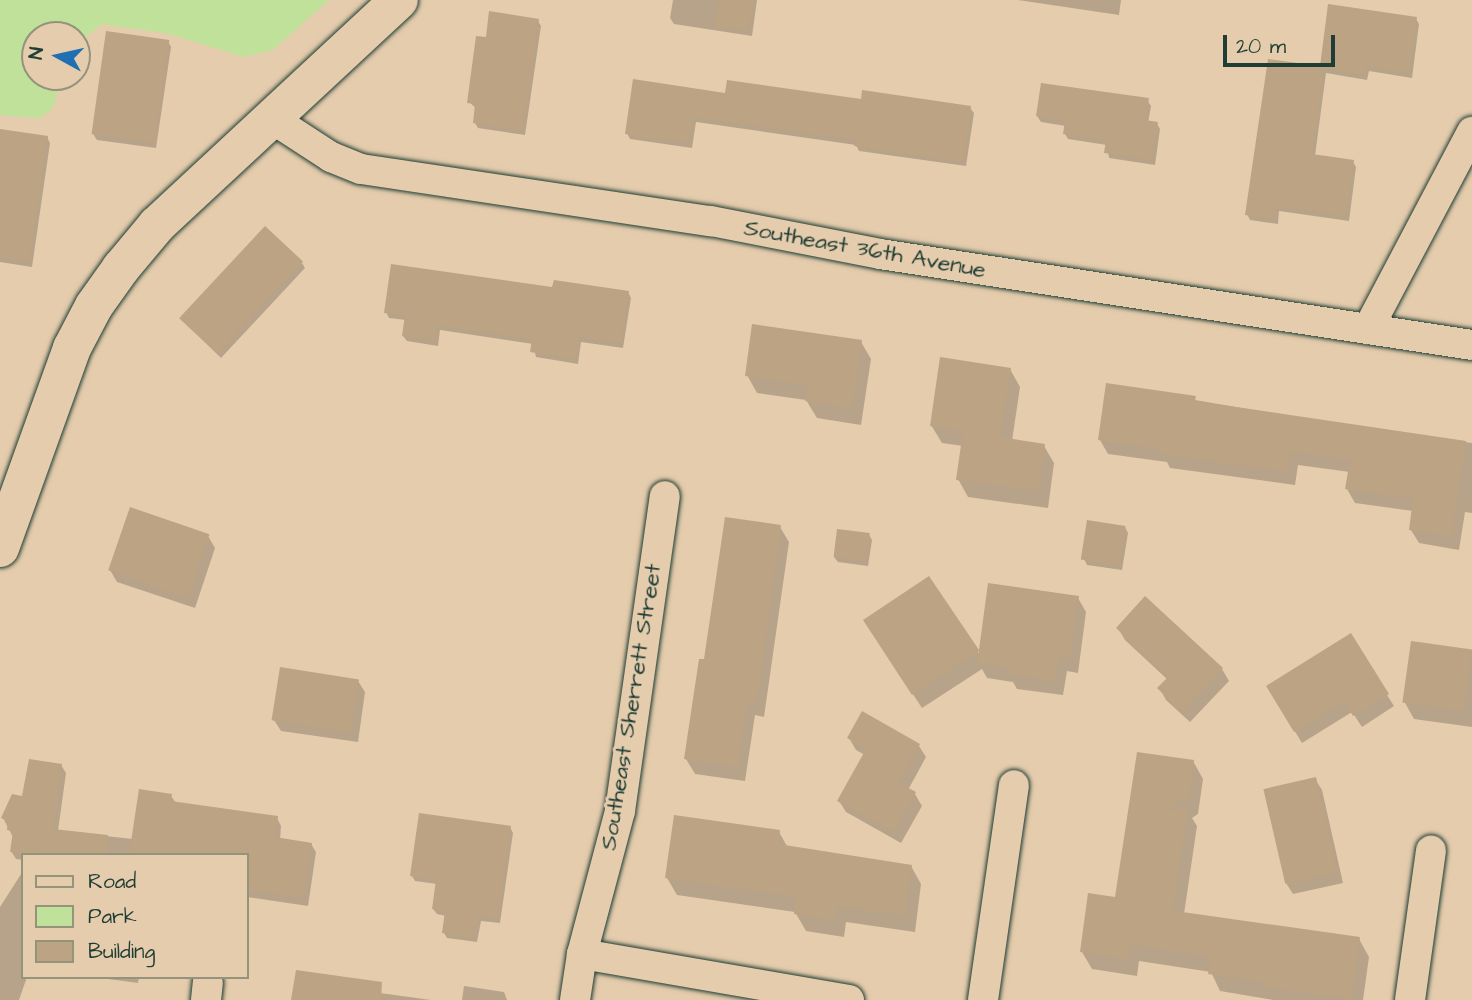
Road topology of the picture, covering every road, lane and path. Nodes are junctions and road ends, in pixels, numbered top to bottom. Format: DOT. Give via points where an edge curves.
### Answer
graph roads {
  1 [pos="399,0"];
  2 [pos="271,118"];
  3 [pos="1472,132"];
  4 [pos="1368,329"];
  5 [pos="1472,345"];
  6 [pos="664,496"];
  7 [pos="0,548"];
  8 [pos="1014,785"];
  9 [pos="1431,850"];
  10 [pos="582,954"];
  11 [pos="575,1000"];
  12 [pos="849,1000"];
  13 [pos="983,1000"];
  14 [pos="1410,1000"];
  1 -- 2 [label="main road"];
  2 -- 4 [label="street, Southeast 36th Avenue" via="331,158 361,169 711,221 880,254"];
  2 -- 7 [label="main road" via="157,225 94,306 55,391"];
  3 -- 4 [label="street"];
  4 -- 5 [label="street, Southeast 36th Avenue"];
  6 -- 10 [label="street, Southeast Sherrett Street" via="620,811"];
  8 -- 13 [label="street"];
  9 -- 14 [label="street"];
  10 -- 11 [label="street, Southeast Sherrett Street"];
  10 -- 12 [label="street"];
}
